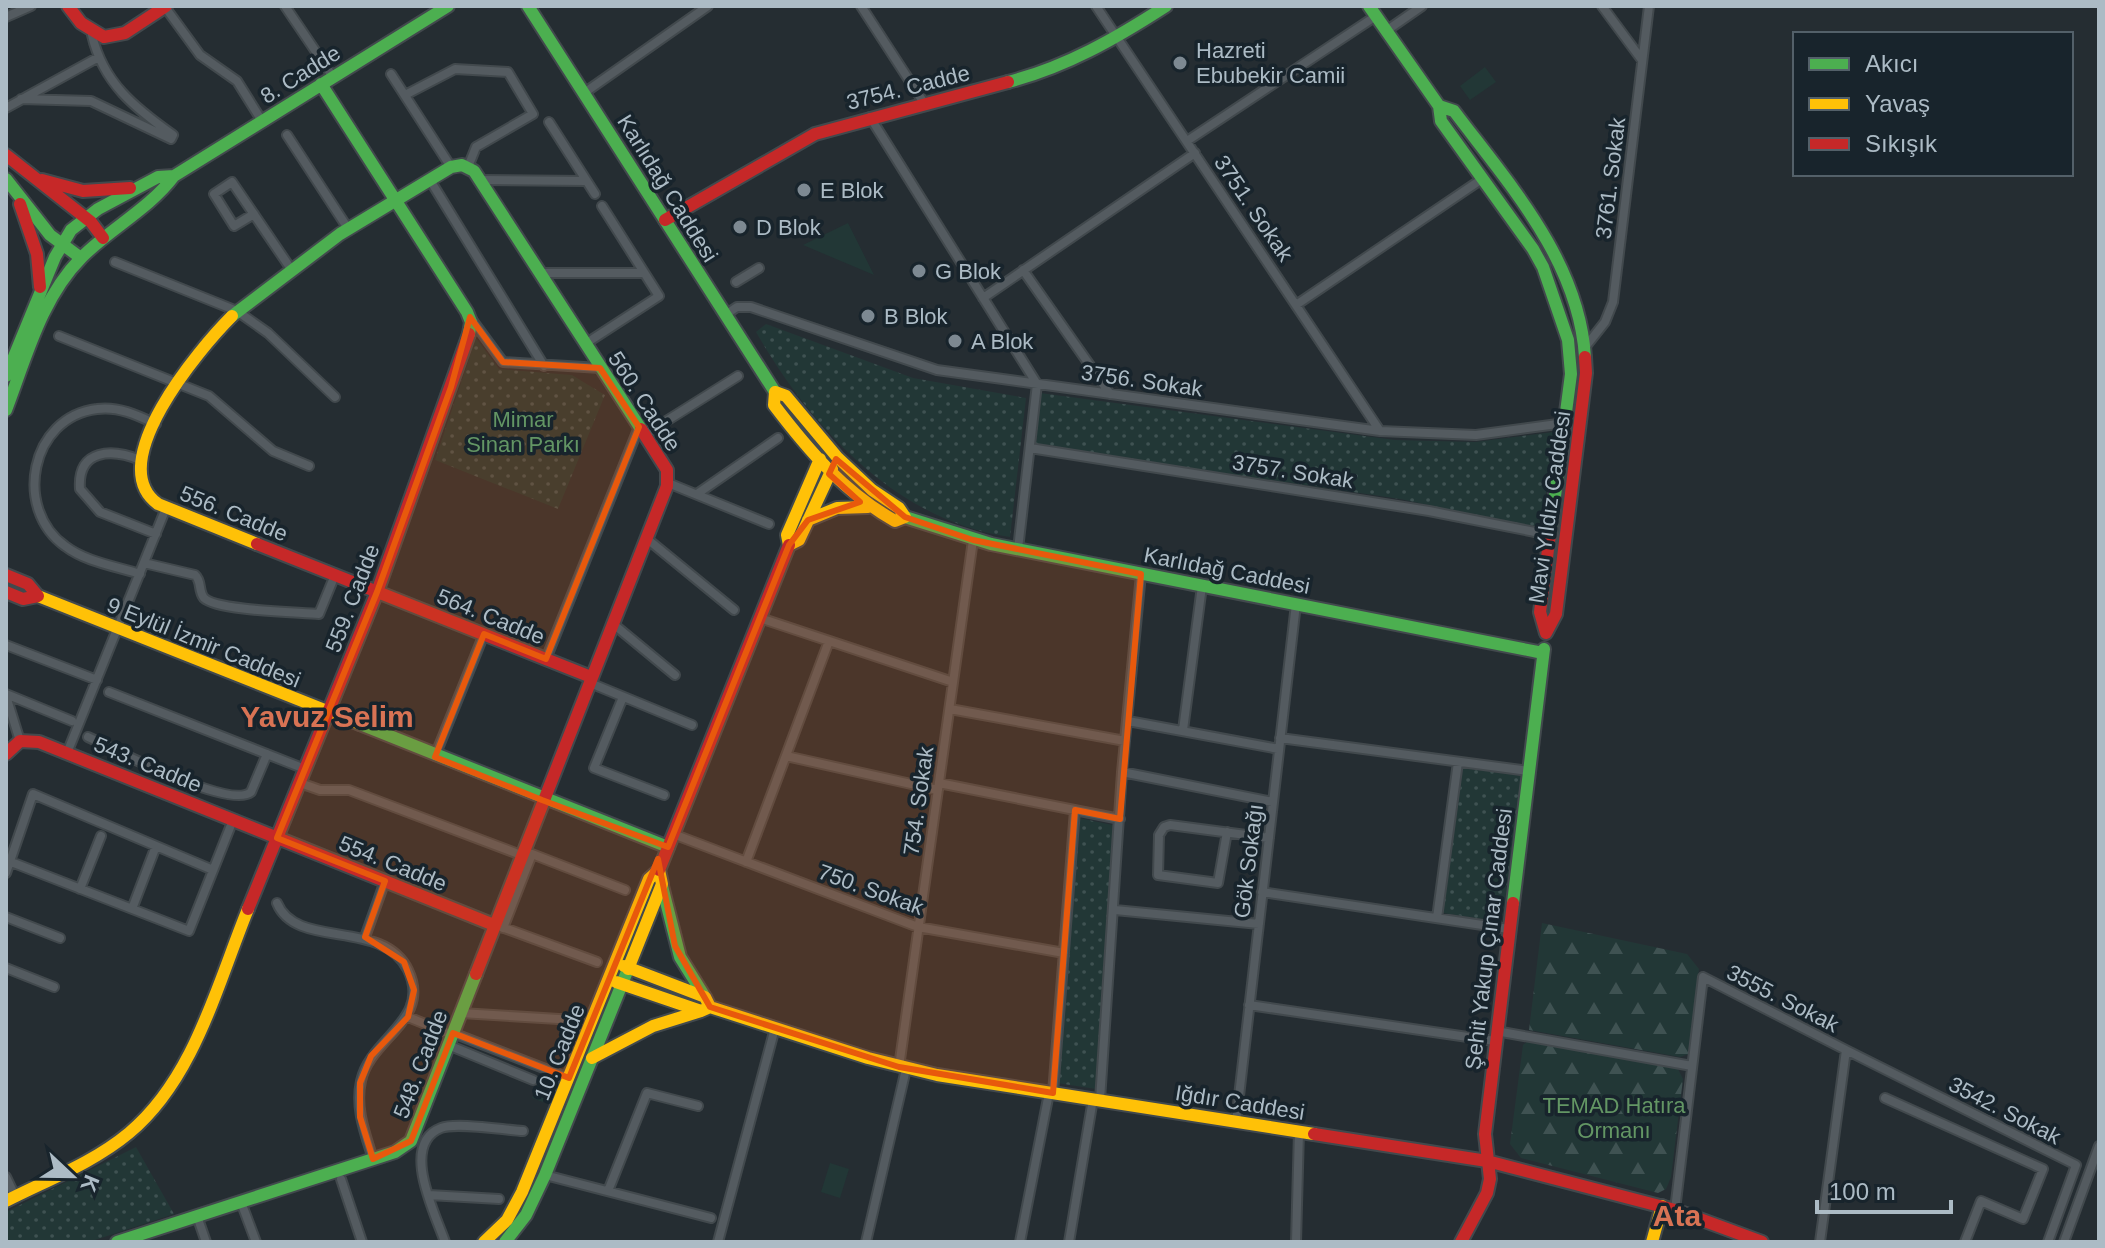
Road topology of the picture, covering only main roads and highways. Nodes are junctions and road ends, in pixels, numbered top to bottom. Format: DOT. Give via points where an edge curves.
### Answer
graph roads {
  1 [pos="68,6"];
  2 [pos="166,6"];
  3 [pos="448,6"];
  4 [pos="528,6"];
  5 [pos="1166,6"];
  6 [pos="1372,11"];
  7 [pos="327,80"];
  8 [pos="1439,106"];
  9 [pos="6,155"];
  10 [pos="29,175"];
  11 [pos="174,176"];
  12 [pos="6,179"];
  13 [pos="141,186"];
  14 [pos="16,193"];
  15 [pos="395,202"];
  16 [pos="85,217"];
  17 [pos="665,220"];
  18 [pos="103,238"];
  19 [pos="60,244"];
  20 [pos="81,258"];
  21 [pos="38,298"];
  22 [pos="1578,317"];
  23 [pos="1564,323"];
  24 [pos="6,376"];
  25 [pos="775,392"];
  26 [pos="6,410"];
  27 [pos="826,447"];
  28 [pos="836,459"];
  29 [pos="819,463"];
  30 [pos="829,474"];
  31 [pos="868,507"];
  32 [pos="905,517"];
  33 [pos="808,520"];
  34 [pos="789,545"];
  35 [pos="6,575"];
  36 [pos="6,592"];
  37 [pos="377,592"];
  38 [pos="38,596"];
  39 [pos="1546,633"];
  40 [pos="1543,653"];
  41 [pos="590,680"];
  42 [pos="328,713"];
  43 [pos="6,754"];
  44 [pos="542,800"];
  45 [pos="277,838"];
  46 [pos="668,847"];
  47 [pos="659,870"];
  48 [pos="662,884"];
  49 [pos="499,926"];
  50 [pos="622,965"];
  51 [pos="616,982"];
  52 [pos="705,1005"];
  53 [pos="592,1058"];
  54 [pos="1487,1161"];
  55 [pos="11,1198"];
  56 [pos="1668,1208"];
  57 [pos="121,1241"];
  58 [pos="488,1241"];
  59 [pos="505,1242"];
  60 [pos="1461,1242"];
  61 [pos="1652,1242"];
  62 [pos="1762,1242"];
  1 -- 2 [label="main road" via="92,35 115,37"];
  3 -- 7 [label="main road, 8. Cadde"];
  4 -- 17 [label="main road, Karlıdağ Caddesi"];
  5 -- 17 [label="main road, 3754. Cadde" via="1051,71 815,134"];
  6 -- 8 [label="main road, Mavi Yıldız Caddesi"];
  7 -- 11 [label="main road, 8. Cadde"];
  7 -- 15 [label="main road"];
  8 -- 22 [label="main road, Mavi Yıldız Caddesi" via="1454,111 1544,237"];
  8 -- 23 [label="main road, Mavi Yıldız Caddesi" via="1441,121 1538,258"];
  9 -- 10 [label="main road"];
  10 -- 13 [label="main road" via="83,191"];
  10 -- 16 [label="main road"];
  11 -- 13 [label="main road, 8. Cadde"];
  11 -- 18 [label="main road, 8. Cadde" via="166,190"];
  12 -- 14 [label="main road"];
  13 -- 16 [label="main road, 8. Cadde"];
  14 -- 19 [label="main road"];
  14 -- 21 [label="main road" via="37,254"];
  15 -- 37 [label="main road, 559. Cadde" via="470,317 469,334"];
  15 -- 37 [label="main road, 556. Cadde" via="237,311 175,382 137,475 142,490 166,508"];
  15 -- 41 [label="main road, 560. Cadde" via="451,167 468,167 667,470 668,483"];
  16 -- 18 [label="main road"];
  16 -- 19 [label="main road, 8. Cadde"];
  17 -- 25 [label="main road, Karlıdağ Caddesi"];
  18 -- 20 [label="main road, 8. Cadde"];
  19 -- 20 [label="main road"];
  19 -- 21 [label="main road, 8. Cadde"];
  20 -- 26 [label="main road, 8. Cadde" via="56,291"];
  21 -- 24 [label="main road, 8. Cadde"];
  22 -- 23 [label="main road"];
  22 -- 39 [label="main road, Mavi Yıldız Caddesi" via="1587,369 1556,614"];
  23 -- 39 [label="main road, Mavi Yıldız Caddesi" via="1571,374 1540,612"];
  25 -- 27 [label="main road, Karlıdağ Caddesi" via="786,396"];
  25 -- 29 [label="main road, Karlıdağ Caddesi" via="774,405"];
  27 -- 28 [label="main road, Karlıdağ Caddesi"];
  27 -- 29 [label="main road, 10. Cadde"];
  28 -- 30 [label="main road, 10. Cadde"];
  28 -- 32 [label="main road, Karlıdağ Caddesi" via="901,507"];
  29 -- 30 [label="main road, Karlıdağ Caddesi"];
  29 -- 34 [label="main road, 10. Cadde" via="787,535"];
  30 -- 31 [label="main road, Karlıdağ Caddesi"];
  30 -- 33 [label="main road, 10. Cadde"];
  31 -- 32 [label="main road, Karlıdağ Caddesi" via="895,521"];
  31 -- 33 [label="main road" via="837,508"];
  32 -- 40 [label="main road, Karlıdağ Caddesi" via="973,540"];
  33 -- 34 [label="main road, 10. Cadde" via="799,540"];
  34 -- 46 [label="main road, 10. Cadde"];
  35 -- 38 [label="main road, 9 Eylül İzmir Caddesi" via="28,584"];
  36 -- 38 [label="main road, 9 Eylül İzmir Caddesi" via="23,599"];
  37 -- 41 [label="main road, 564. Cadde"];
  37 -- 42 [label="main road, 559. Cadde"];
  38 -- 42 [label="main road, 9 Eylül İzmir Caddesi"];
  39 -- 40 [label="main road, Şehit Yakup Çınar Caddesi"];
  40 -- 54 [label="main road, Şehit Yakup Çınar Caddesi" via="1495,1036"];
  41 -- 44 [label="main road, 560. Cadde"];
  42 -- 44 [label="main road, 9 Eylül İzmir Caddesi"];
  42 -- 45 [label="main road, 559. Cadde"];
  43 -- 45 [label="main road, 543. Cadde" via="20,741 33,740"];
  44 -- 46 [label="main road, 9 Eylül İzmir Caddesi"];
  44 -- 49 [label="main road, 548. Cadde"];
  45 -- 49 [label="main road, 554. Cadde"];
  45 -- 55 [label="main road, 559. Cadde" via="200,1032 165,1097 117,1144"];
  46 -- 47 [label="main road, 10. Cadde"];
  47 -- 48 [label="main road"];
  47 -- 50 [label="main road, 10. Cadde" via="649,879"];
  48 -- 50 [label="main road, 10. Cadde"];
  48 -- 52 [label="main road" via="675,946"];
  49 -- 57 [label="main road, 548. Cadde" via="406,1147"];
  50 -- 51 [label="main road, 10. Cadde"];
  50 -- 52 [label="main road, Iğdır Caddesi"];
  51 -- 52 [label="main road, Iğdır Caddesi"];
  51 -- 53 [label="main road, 10. Cadde"];
  51 -- 58 [label="main road, 10. Cadde" via="522,1192"];
  52 -- 53 [label="main road"];
  52 -- 54 [label="main road, Iğdır Caddesi" via="902,1068"];
  53 -- 59 [label="main road, 10. Cadde" via="545,1175 526,1215"];
  54 -- 56 [label="main road, Iğdır Caddesi"];
  54 -- 60 [label="main road, Şehit Yakup Çınar Caddesi" via="1487,1193"];
  56 -- 61 [label="main road"];
  56 -- 62 [label="main road, Iğdır Caddesi"];
}
